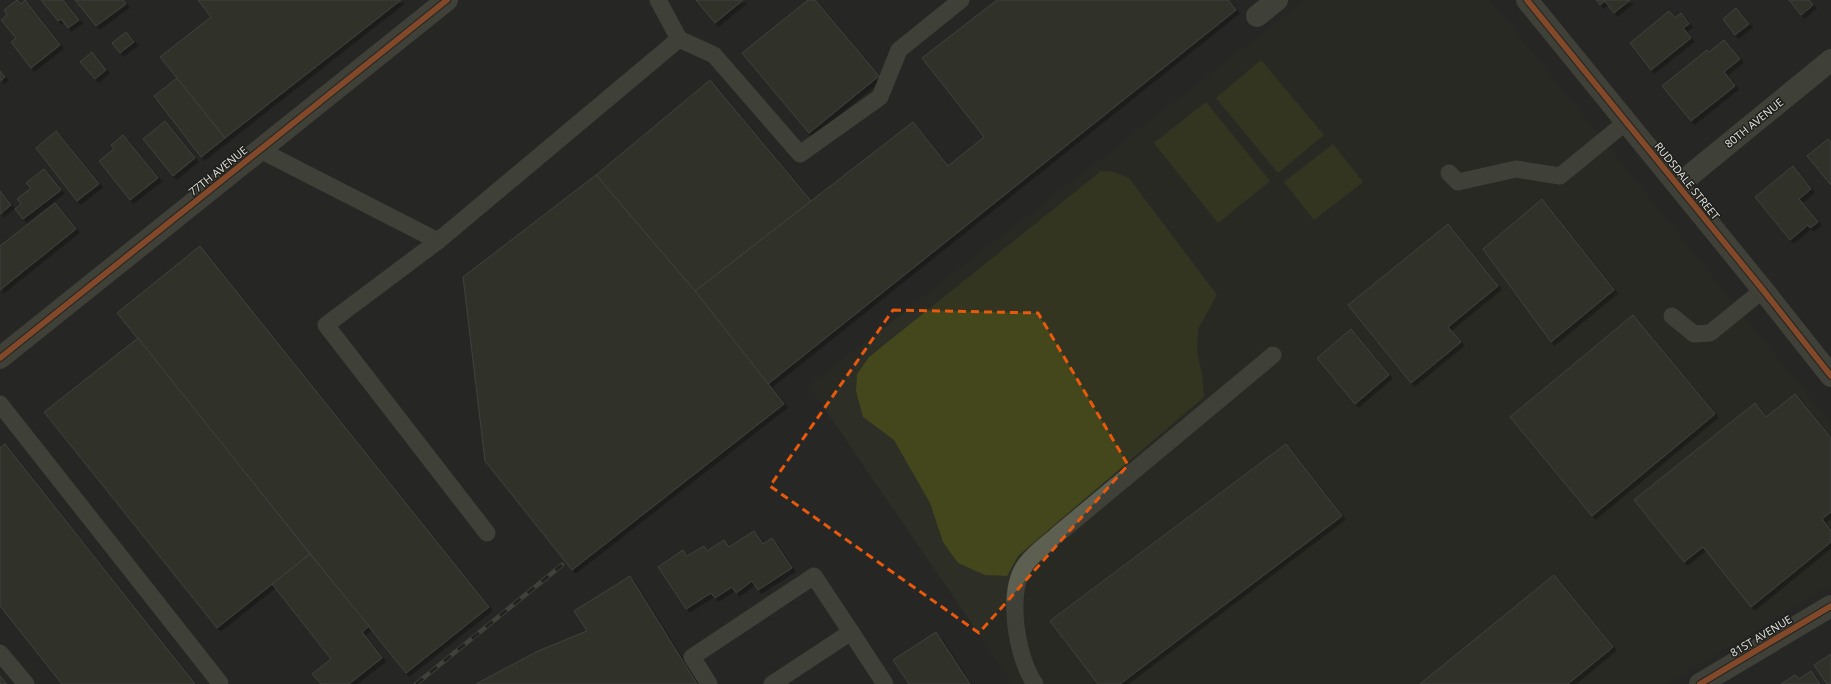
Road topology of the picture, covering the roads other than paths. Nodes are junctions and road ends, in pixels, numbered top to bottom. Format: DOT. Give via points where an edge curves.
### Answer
graph roads {
  1 [pos="447,0"];
  2 [pos="658,0"];
  3 [pos="961,0"];
  4 [pos="1277,0"];
  5 [pos="1527,0"];
  6 [pos="1257,16"];
  7 [pos="679,39"];
  8 [pos="1831,60"];
  9 [pos="1626,122"];
  10 [pos="260,150"];
  11 [pos="1449,173"];
  12 [pos="1678,186"];
  13 [pos="438,241"];
  14 [pos="1763,290"];
  15 [pos="1672,316"];
  16 [pos="1273,355"];
  17 [pos="0,358"];
  18 [pos="1831,376"];
  19 [pos="0,404"];
  20 [pos="487,533"];
  21 [pos="1831,606"];
  22 [pos="851,632"];
  23 [pos="0,653"];
  24 [pos="220,683"];
  25 [pos="26,684"];
  26 [pos="709,684"];
  27 [pos="772,684"];
  28 [pos="885,684"];
  29 [pos="1035,684"];
  30 [pos="1700,684"];
  1 -- 10 [label="street, 77TH AVENUE"];
  2 -- 7 [label="lane"];
  3 -- 7 [label="lane" via="899,50 880,98 800,154 714,55"];
  4 -- 6 [label="street"];
  5 -- 9 [label="street, RUDSDALE STREET"];
  7 -- 13 [label="lane"];
  8 -- 12 [label="street, 80TH AVENUE"];
  9 -- 11 [label="lane" via="1560,176 1516,169 1458,182"];
  9 -- 12 [label="street, RUDSDALE STREET"];
  10 -- 13 [label="lane"];
  10 -- 17 [label="street, 77TH AVENUE"];
  12 -- 14 [label="street, RUDSDALE STREET"];
  13 -- 20 [label="lane" via="326,325"];
  14 -- 15 [label="lane" via="1710,333 1694,334"];
  14 -- 18 [label="street, RUDSDALE STREET"];
  16 -- 29 [label="lane" via="1057,535 1025,565 1015,593 1015,627 1028,674"];
  19 -- 24 [label="lane"];
  21 -- 30 [label="street, 81ST AVENUE"];
  22 -- 26 [label="lane" via="814,576 692,657"];
  22 -- 27 [label="lane"];
  22 -- 28 [label="lane"];
  23 -- 25 [label="lane"];
}
